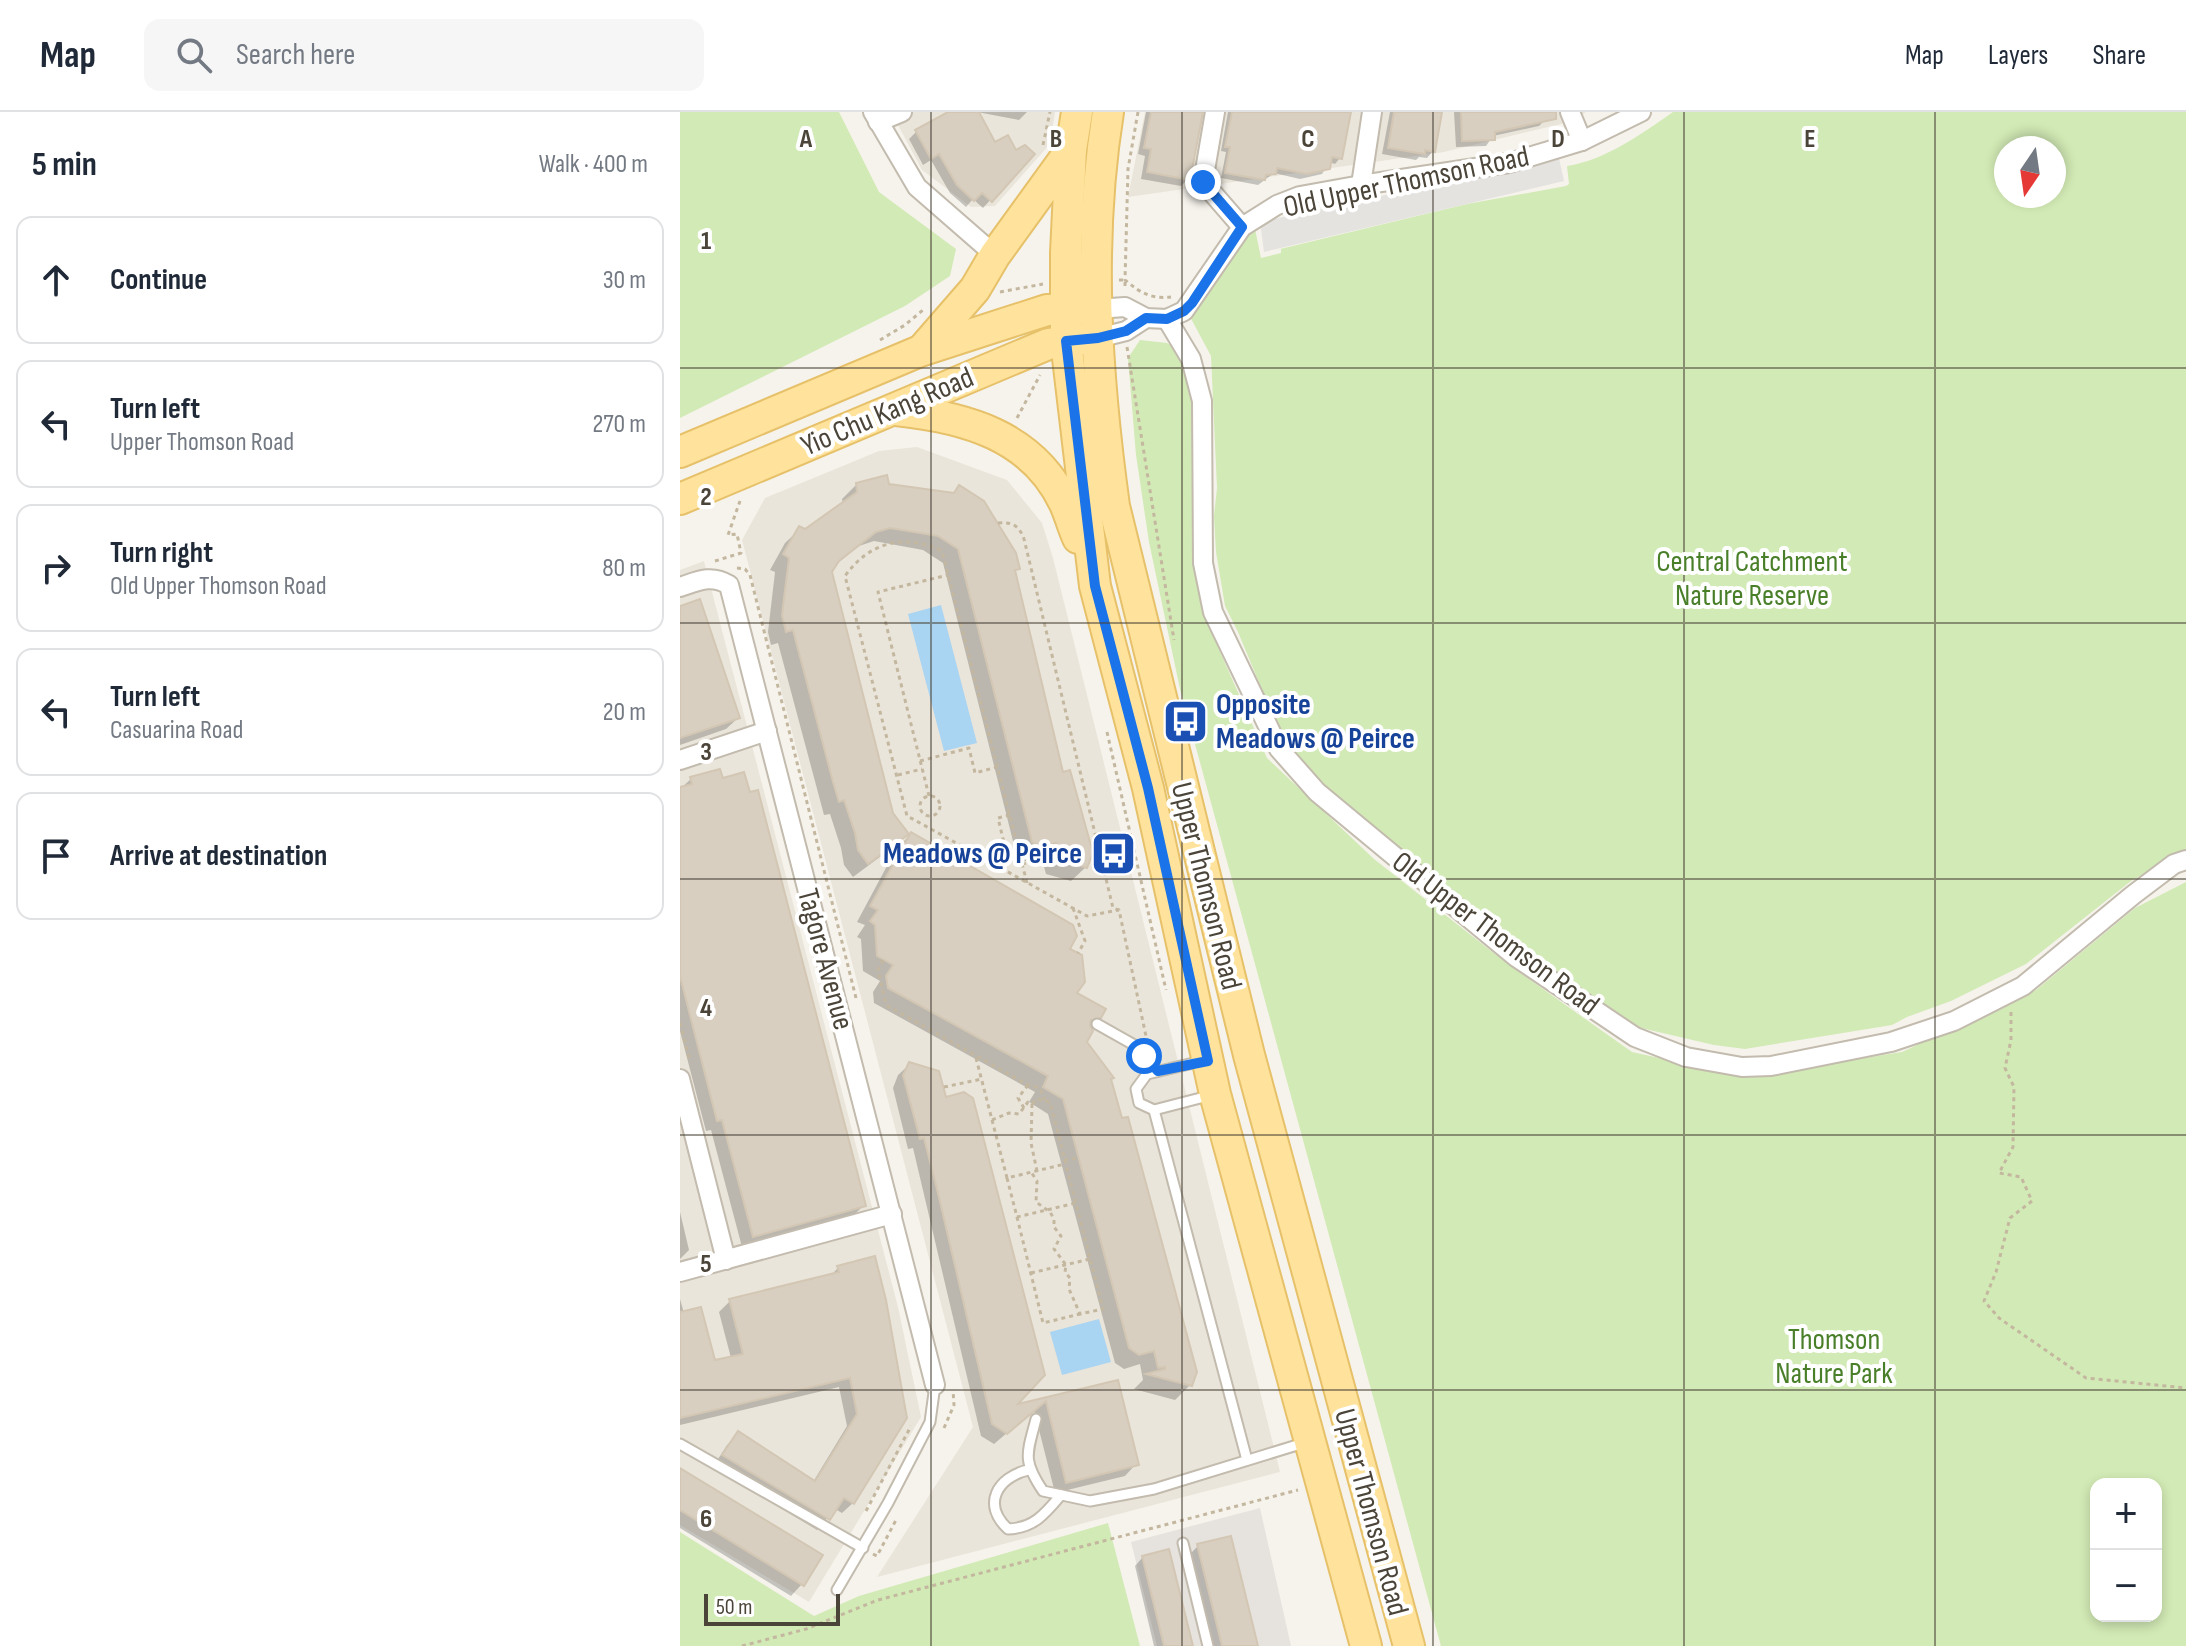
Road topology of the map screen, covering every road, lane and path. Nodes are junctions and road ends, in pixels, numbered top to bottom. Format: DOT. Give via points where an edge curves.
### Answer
graph roads {
  1 [pos="902,112"];
  2 [pos="1077,112"];
  3 [pos="1108,112"];
  4 [pos="1138,112"];
  5 [pos="1215,112"];
  6 [pos="1372,112"];
  7 [pos="1570,112"];
  8 [pos="1641,112"];
  9 [pos="876,117"];
  10 [pos="1582,141"];
  11 [pos="1071,150"];
  12 [pos="1361,185"];
  13 [pos="1242,227"];
  14 [pos="995,255"];
  15 [pos="1125,280"];
  16 [pos="1045,283"];
  17 [pos="999,292"];
  18 [pos="931,303"];
  19 [pos="1065,308"];
  20 [pos="1146,318"];
  21 [pos="1167,319"];
  22 [pos="1107,326"];
  23 [pos="1066,341"];
  24 [pos="873,344"];
  25 [pos="920,351"];
  26 [pos="1042,372"];
  27 [pos="890,410"];
  28 [pos="1014,425"];
  29 [pos="680,452"];
  30 [pos="680,490"];
  31 [pos="731,492"];
  32 [pos="680,499"];
  33 [pos="998,523"];
  34 [pos="948,575"];
  35 [pos="709,577"];
  36 [pos="1095,586"];
  37 [pos="680,587"];
  38 [pos="1174,641"];
  39 [pos="767,731"];
  40 [pos="1106,732"];
  41 [pos="680,760"];
  42 [pos="920,761"];
  43 [pos="997,767"];
  44 [pos="922,769"];
  45 [pos="896,775"];
  46 [pos="929,796"];
  47 [pos="927,815"];
  48 [pos="1010,815"];
  49 [pos="922,824"];
  50 [pos="1059,854"];
  51 [pos="2186,860"];
  52 [pos="990,862"];
  53 [pos="1022,864"];
  54 [pos="1027,883"];
  55 [pos="1073,908"];
  56 [pos="1119,910"];
  57 [pos="1078,953"];
  58 [pos="883,960"];
  59 [pos="1166,990"];
  60 [pos="2011,992"];
  61 [pos="1097,1024"];
  62 [pos="976,1055"];
  63 [pos="1144,1056"];
  64 [pos="1208,1061"];
  65 [pos="1152,1073"];
  66 [pos="680,1079"];
  67 [pos="982,1079"];
  68 [pos="1028,1085"];
  69 [pos="944,1087"];
  70 [pos="1215,1094"];
  71 [pos="1045,1101"];
  72 [pos="1032,1104"];
  73 [pos="1024,1108"];
  74 [pos="1154,1110"];
  75 [pos="992,1120"];
  76 [pos="1078,1158"];
  77 [pos="1065,1162"];
  78 [pos="1037,1171"];
  79 [pos="1031,1172"];
  80 [pos="1007,1178"];
  81 [pos="1076,1203"];
  82 [pos="1047,1210"];
  83 [pos="892,1214"];
  84 [pos="1017,1217"];
  85 [pos="1090,1259"];
  86 [pos="726,1260"];
  87 [pos="1066,1265"];
  88 [pos="680,1272"];
  89 [pos="1031,1273"];
  90 [pos="1080,1314"];
  91 [pos="935,1385"];
  92 [pos="2186,1388"];
  93 [pos="916,1417"];
  94 [pos="1036,1419"];
  95 [pos="1310,1441"];
  96 [pos="680,1444"];
  97 [pos="1247,1460"];
  98 [pos="1028,1470"];
  99 [pos="1306,1488"];
  100 [pos="1061,1495"];
  101 [pos="850,1540"];
  102 [pos="1183,1543"];
  103 [pos="863,1548"];
  104 [pos="837,1590"];
  105 [pos="742,1646"];
  106 [pos="1208,1646"];
  107 [pos="1366,1646"];
  108 [pos="1409,1646"];
  1 -- 9 [label="street"];
  2 -- 11 [label="main road, Upper Thomson Road"];
  3 -- 22 [label="main road, Upper Thomson Road" via="1098,170"];
  4 -- 15 [label="path" via="1128,169"];
  5 -- 13 [label="street" via="1203,182"];
  6 -- 12 [label="street"];
  7 -- 10 [label="street"];
  8 -- 10 [label="street, Old Upper Thomson Road"];
  9 -- 14 [label="street" via="917,187"];
  10 -- 12 [label="street, Old Upper Thomson Road" via="1509,163"];
  11 -- 14 [label="main road"];
  11 -- 19 [label="main road, Upper Thomson Road"];
  12 -- 13 [label="street, Old Upper Thomson Road" via="1288,200"];
  13 -- 21 [label="street, Old Upper Thomson Road" via="1192,303"];
  14 -- 25 [label="main road" via="959,310"];
  16 -- 17 [label="path"];
  18 -- 24 [label="path"];
  19 -- 22 [label="main road, Yio Chu Kang Road"];
  19 -- 23 [label="main road, Upper Thomson Road"];
  19 -- 25 [label="main road, Yio Chu Kang Road"];
  20 -- 21 [label="street"];
  20 -- 22 [label="street"];
  20 -- 22 [label="street" via="1125,307"];
  21 -- 60 [label="street, Old Upper Thomson Road" via="1191,359 1202,401 1203,552 1213,612 1279,749 1317,792 1516,957 1635,1037 1686,1057 1742,1067 1891,1042 1954,1021"];
  22 -- 23 [label="main road, Yio Chu Kang Road"];
  22 -- 38 [label="path" via="1139,427"];
  22 -- 108 [label="main road, Upper Thomson Road" via="1103,425 1114,506 1249,1055"];
  23 -- 27 [label="main road, Yio Chu Kang Road"];
  23 -- 36 [label="main road, Upper Thomson Road"];
  25 -- 29 [label="main road, Yio Chu Kang Road"];
  26 -- 28 [label="path"];
  27 -- 31 [label="main road, Yio Chu Kang Road"];
  27 -- 36 [label="main road" via="966,421 1027,454 1064,502"];
  30 -- 31 [label="main road"];
  31 -- 32 [label="main road, Yio Chu Kang Road"];
  31 -- 35 [label="path" via="728,535 737,534 741,553 706,563"];
  33 -- 56 [label="path" via="1020,528 1024,539 1113,908"];
  34 -- 42 [label="path" via="878,592"];
  34 -- 43 [label="path"];
  34 -- 45 [label="path" via="942,551 904,541 868,552 845,576"];
  35 -- 37 [label="street"];
  35 -- 39 [label="street, Tagore Avenue" via="729,585"];
  36 -- 64 [label="main road, Upper Thomson Road" via="1148,788"];
  39 -- 41 [label="street"];
  39 -- 83 [label="street, Tagore Avenue"];
  40 -- 59 [label="path"];
  42 -- 43 [label="path" via="969,748 975,773"];
  42 -- 44 [label="path"];
  43 -- 48 [label="path"];
  44 -- 45 [label="path"];
  44 -- 46 [label="path"];
  45 -- 49 [label="path" via="907,816"];
  46 -- 47 [label="path" via="921,805"];
  46 -- 47 [label="path" via="940,805 936,814"];
  47 -- 49 [label="path"];
  48 -- 52 [label="path" via="998,818 1004,843"];
  48 -- 53 [label="path"];
  49 -- 52 [label="path"];
  50 -- 53 [label="path"];
  51 -- 60 [label="street, Old Upper Thomson Road" via="2143,887"];
  52 -- 54 [label="path"];
  53 -- 54 [label="path"];
  54 -- 55 [label="path"];
  55 -- 56 [label="path" via="1087,916"];
  55 -- 57 [label="path" via="1085,941"];
  56 -- 63 [label="path" via="1147,1038"];
  58 -- 62 [label="path" via="878,970 886,1005"];
  60 -- 92 [label="path" via="2005,1068 2014,1087 2013,1147 1999,1173 2021,1177 2032,1201 2010,1218 1984,1301 1999,1318 2086,1378"];
  61 -- 63 [label="lane"];
  62 -- 67 [label="path"];
  62 -- 68 [label="path"];
  63 -- 65 [label="lane"];
  64 -- 65 [label="lane"];
  64 -- 70 [label="main road, Upper Thomson Road"];
  65 -- 74 [label="lane" via="1136,1089 1139,1103"];
  66 -- 86 [label="street"];
  67 -- 69 [label="path"];
  67 -- 75 [label="path"];
  68 -- 71 [label="path" via="1040,1088"];
  68 -- 73 [label="path" via="1018,1098"];
  70 -- 74 [label="lane"];
  70 -- 95 [label="main road, Upper Thomson Road"];
  71 -- 72 [label="path"];
  71 -- 77 [label="path" via="1050,1102"];
  72 -- 73 [label="path"];
  72 -- 78 [label="path"];
  73 -- 75 [label="path"];
  74 -- 97 [label="lane"];
  75 -- 80 [label="path"];
  76 -- 77 [label="path"];
  77 -- 78 [label="path"];
  77 -- 81 [label="path"];
  78 -- 79 [label="path"];
  79 -- 80 [label="path"];
  79 -- 82 [label="path" via="1037,1181 1036,1202"];
  80 -- 84 [label="path"];
  81 -- 82 [label="path"];
  81 -- 85 [label="path"];
  82 -- 84 [label="path"];
  82 -- 87 [label="path" via="1061,1236 1054,1249"];
  83 -- 86 [label="street"];
  83 -- 91 [label="street, Tagore Avenue"];
  84 -- 89 [label="path"];
  85 -- 87 [label="path"];
  85 -- 90 [label="path" via="1103,1309"];
  86 -- 88 [label="street"];
  87 -- 89 [label="path"];
  87 -- 90 [label="path"];
  89 -- 90 [label="path" via="1043,1323"];
  91 -- 103 [label="lane" via="930,1422"];
  93 -- 101 [label="path"];
  94 -- 98 [label="lane"];
  95 -- 97 [label="lane"];
  95 -- 107 [label="main road, Upper Thomson Road"];
  96 -- 101 [label="lane"];
  97 -- 100 [label="lane" via="1154,1489 1090,1501"];
  98 -- 100 [label="lane" via="1043,1491"];
  98 -- 100 [label="lane" via="1014,1473 997,1489 996,1512 1008,1529 1031,1525"];
  99 -- 105 [label="path" via="878,1600 806,1629"];
  101 -- 103 [label="lane"];
  102 -- 106 [label="lane"];
  103 -- 104 [label="lane"];
}
